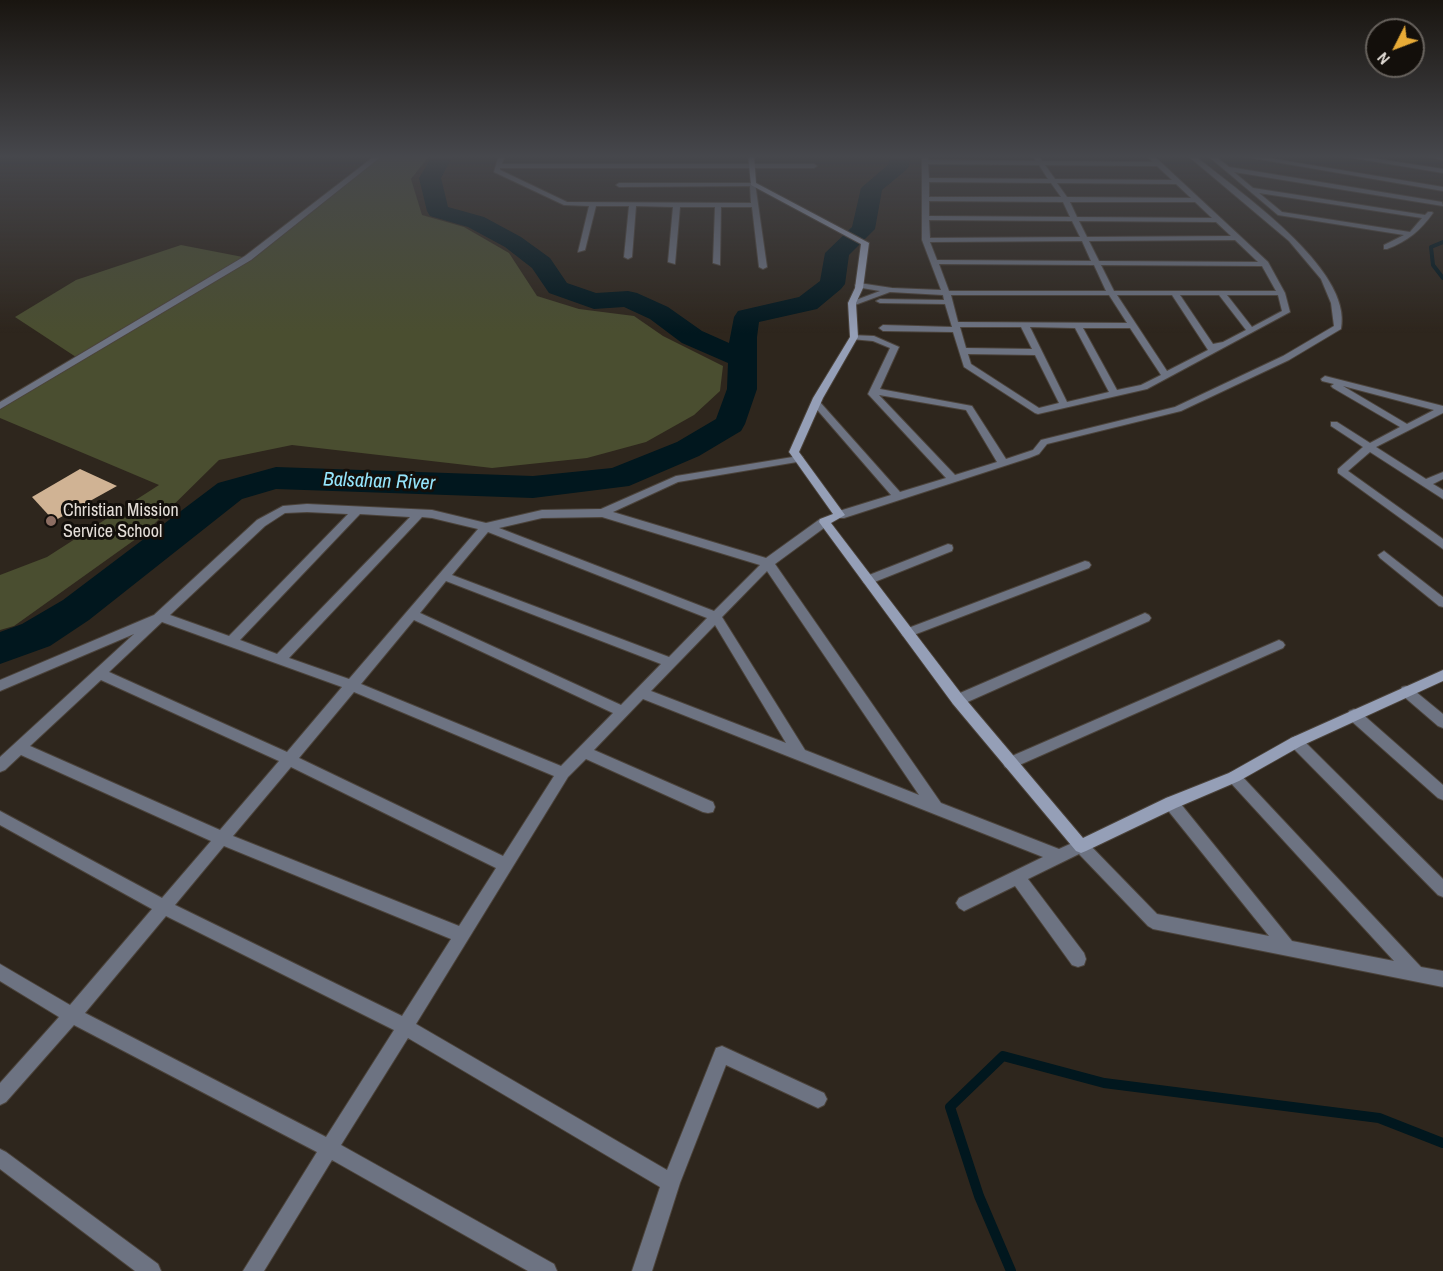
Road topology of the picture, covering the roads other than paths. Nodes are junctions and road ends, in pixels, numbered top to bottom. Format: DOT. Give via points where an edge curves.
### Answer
graph roads {
  1 [pos="302,214"];
  2 [pos="590,214"];
  3 [pos="632,214"];
  4 [pos="675,214"];
  5 [pos="718,214"];
  6 [pos="756,214"];
  7 [pos="812,214"];
  8 [pos="927,214"];
  9 [pos="1073,214"];
  10 [pos="1213,214"];
  11 [pos="1262,214"];
  12 [pos="1282,214"];
  13 [pos="1410,214"];
  14 [pos="1430,214"];
  15 [pos="1427,217"];
  16 [pos="927,218"];
  17 [pos="1075,219"];
  18 [pos="1219,220"];
  19 [pos="1412,234"];
  20 [pos="1238,238"];
  21 [pos="926,240"];
  22 [pos="1086,241"];
  23 [pos="1387,247"];
  24 [pos="581,250"];
  25 [pos="628,257"];
  26 [pos="672,262"];
  27 [pos="933,262"];
  28 [pos="717,263"];
  29 [pos="1096,263"];
  30 [pos="1265,264"];
  31 [pos="763,267"];
  32 [pos="859,285"];
  33 [pos="892,290"];
  34 [pos="946,293"];
  35 [pos="1111,293"];
  36 [pos="1174,293"];
  37 [pos="1221,293"];
  38 [pos="1281,293"];
  39 [pos="880,301"];
  40 [pos="948,302"];
  41 [pos="852,303"];
  42 [pos="1024,324"];
  43 [pos="1078,326"];
  44 [pos="1133,326"];
  45 [pos="955,327"];
  46 [pos="883,328"];
  47 [pos="1251,331"];
  48 [pos="854,337"];
  49 [pos="963,351"];
  50 [pos="1036,352"];
  51 [pos="1166,376"];
  52 [pos="874,391"];
  53 [pos="1114,394"];
  54 [pos="816,403"];
  55 [pos="1064,405"];
  56 [pos="0,406"];
  57 [pos="1334,424"];
  58 [pos="1406,427"];
  59 [pos="1369,447"];
  60 [pos="799,459"];
  61 [pos="1003,463"];
  62 [pos="1443,475"];
  63 [pos="953,479"];
  64 [pos="1425,484"];
  65 [pos="1443,495"];
  66 [pos="897,496"];
  67 [pos="357,511"];
  68 [pos="420,513"];
  69 [pos="602,513"];
  70 [pos="840,515"];
  71 [pos="824,522"];
  72 [pos="486,527"];
  73 [pos="1443,545"];
  74 [pos="948,548"];
  75 [pos="1384,555"];
  76 [pos="768,563"];
  77 [pos="1085,565"];
  78 [pos="444,576"];
  79 [pos="868,580"];
  80 [pos="1443,603"];
  81 [pos="411,614"];
  82 [pos="162,617"];
  83 [pos="716,617"];
  84 [pos="1145,618"];
  85 [pos="907,633"];
  86 [pos="231,642"];
  87 [pos="1279,645"];
  88 [pos="279,660"];
  89 [pos="671,663"];
  90 [pos="100,674"];
  91 [pos="1443,675"];
  92 [pos="350,685"];
  93 [pos="0,686"];
  94 [pos="1406,691"];
  95 [pos="642,693"];
  96 [pos="958,700"];
  97 [pos="623,712"];
  98 [pos="1354,716"];
  99 [pos="1443,722"];
  100 [pos="1296,742"];
  101 [pos="20,748"];
  102 [pos="584,752"];
  103 [pos="800,755"];
  104 [pos="288,759"];
  105 [pos="1010,763"];
  106 [pos="0,766"];
  107 [pos="563,773"];
  108 [pos="1234,777"];
  109 [pos="1443,794"];
  110 [pos="1171,803"];
  111 [pos="708,807"];
  112 [pos="937,809"];
  113 [pos="0,818"];
  114 [pos="221,838"];
  115 [pos="1081,846"];
  116 [pos="1059,856"];
  117 [pos="506,865"];
  118 [pos="1017,877"];
  119 [pos="1443,890"];
  120 [pos="964,903"];
  121 [pos="163,907"];
  122 [pos="461,935"];
  123 [pos="1288,948"];
  124 [pos="1078,959"];
  125 [pos="0,972"];
  126 [pos="1417,974"];
  127 [pos="1443,979"];
  128 [pos="72,1016"];
  129 [pos="404,1026"];
  130 [pos="0,1096"];
  131 [pos="818,1099"];
  132 [pos="328,1148"];
  133 [pos="0,1158"];
  134 [pos="671,1184"];
  135 [pos="151,1271"];
  136 [pos="253,1271"];
  137 [pos="547,1271"];
  138 [pos="642,1271"];
  1 -- 56 [label="street" via="224,274"];
  2 -- 24 [label="street"];
  3 -- 25 [label="street"];
  4 -- 26 [label="street"];
  5 -- 28 [label="street"];
  6 -- 31 [label="street"];
  7 -- 32 [label="street" via="865,243"];
  8 -- 16 [label="street"];
  9 -- 17 [label="street"];
  10 -- 18 [label="street"];
  11 -- 61 [label="street" via="1292,239 1325,278 1335,303 1338,327 1286,358 1178,409 1044,442 1036,452"];
  12 -- 19 [label="street"];
  13 -- 15 [label="street"];
  14 -- 15 [label="street"];
  15 -- 19 [label="street"];
  16 -- 17 [label="street"];
  16 -- 21 [label="street"];
  17 -- 18 [label="street"];
  17 -- 22 [label="street"];
  18 -- 20 [label="street"];
  19 -- 23 [label="street"];
  20 -- 22 [label="street"];
  20 -- 30 [label="street"];
  21 -- 22 [label="street"];
  21 -- 27 [label="street"];
  22 -- 29 [label="street"];
  27 -- 29 [label="street"];
  27 -- 34 [label="street"];
  29 -- 30 [label="street"];
  29 -- 35 [label="street"];
  30 -- 38 [label="street"];
  32 -- 33 [label="street"];
  32 -- 41 [label="street"];
  33 -- 34 [label="street"];
  33 -- 41 [label="street"];
  34 -- 35 [label="street"];
  34 -- 40 [label="street"];
  35 -- 36 [label="street"];
  35 -- 44 [label="street"];
  36 -- 37 [label="street"];
  36 -- 47 [label="street" via="1212,348"];
  37 -- 38 [label="street"];
  37 -- 47 [label="street"];
  38 -- 47 [label="street" via="1286,312"];
  39 -- 40 [label="street"];
  40 -- 45 [label="street"];
  41 -- 48 [label="street"];
  42 -- 43 [label="street"];
  42 -- 45 [label="street"];
  42 -- 50 [label="street"];
  43 -- 44 [label="street"];
  43 -- 53 [label="street"];
  44 -- 51 [label="street"];
  45 -- 46 [label="street"];
  45 -- 49 [label="street"];
  47 -- 51 [label="street"];
  48 -- 52 [label="street" via="895,347"];
  48 -- 54 [label="street"];
  49 -- 50 [label="street"];
  49 -- 55 [label="street" via="967,365 1038,411"];
  50 -- 55 [label="street"];
  51 -- 53 [label="street" via="1144,387"];
  52 -- 61 [label="street" via="969,408"];
  52 -- 63 [label="street"];
  53 -- 55 [label="street"];
  54 -- 60 [label="street" via="794,452"];
  54 -- 66 [label="street"];
  57 -- 59 [label="street"];
  58 -- 58 [label="street" via="1355,397 1325,379 1443,409"];
  58 -- 59 [label="street"];
  59 -- 64 [label="street"];
  59 -- 73 [label="street" via="1341,471"];
  60 -- 69 [label="street" via="676,479"];
  60 -- 70 [label="street"];
  61 -- 63 [label="street"];
  62 -- 64 [label="street"];
  63 -- 66 [label="street"];
  64 -- 65 [label="street"];
  66 -- 70 [label="street"];
  67 -- 68 [label="street"];
  67 -- 82 [label="street" via="283,510 261,523"];
  67 -- 86 [label="street"];
  68 -- 72 [label="street"];
  68 -- 88 [label="street"];
  69 -- 72 [label="street" via="542,514"];
  69 -- 76 [label="street"];
  70 -- 71 [label="street"];
  71 -- 76 [label="street"];
  71 -- 79 [label="street"];
  72 -- 78 [label="street"];
  72 -- 83 [label="street"];
  74 -- 79 [label="street"];
  75 -- 80 [label="street"];
  76 -- 83 [label="street"];
  76 -- 112 [label="street"];
  77 -- 85 [label="street"];
  78 -- 81 [label="street"];
  78 -- 89 [label="street"];
  79 -- 85 [label="street"];
  81 -- 92 [label="street"];
  81 -- 97 [label="street"];
  82 -- 86 [label="street"];
  82 -- 90 [label="street"];
  82 -- 93 [label="street"];
  83 -- 89 [label="street"];
  83 -- 103 [label="street"];
  84 -- 96 [label="street"];
  85 -- 96 [label="street"];
  86 -- 88 [label="street"];
  87 -- 105 [label="street"];
  88 -- 92 [label="street"];
  89 -- 95 [label="street"];
  90 -- 101 [label="street"];
  90 -- 104 [label="street"];
  91 -- 94 [label="street"];
  92 -- 104 [label="street"];
  92 -- 107 [label="street"];
  94 -- 98 [label="street"];
  94 -- 99 [label="street"];
  95 -- 97 [label="street"];
  95 -- 103 [label="street"];
  96 -- 105 [label="street"];
  97 -- 102 [label="street"];
  98 -- 100 [label="street"];
  98 -- 109 [label="street"];
  100 -- 108 [label="street"];
  100 -- 119 [label="street"];
  101 -- 106 [label="street"];
  101 -- 114 [label="street"];
  102 -- 107 [label="street"];
  102 -- 111 [label="street"];
  103 -- 112 [label="street"];
  104 -- 114 [label="street"];
  104 -- 117 [label="street"];
  105 -- 115 [label="street"];
  107 -- 117 [label="street"];
  108 -- 110 [label="street"];
  108 -- 126 [label="street"];
  110 -- 115 [label="street"];
  110 -- 123 [label="street"];
  112 -- 116 [label="street"];
  113 -- 121 [label="street"];
  114 -- 121 [label="street"];
  114 -- 122 [label="street"];
  115 -- 116 [label="street"];
  115 -- 123 [label="street" via="1153,921"];
  116 -- 118 [label="street"];
  117 -- 122 [label="street"];
  118 -- 120 [label="street"];
  118 -- 124 [label="street"];
  121 -- 128 [label="street"];
  121 -- 129 [label="street"];
  122 -- 129 [label="street"];
  123 -- 126 [label="street"];
  125 -- 128 [label="street"];
  126 -- 127 [label="street"];
  128 -- 130 [label="street"];
  128 -- 132 [label="street"];
  129 -- 132 [label="street"];
  129 -- 134 [label="street"];
  131 -- 134 [label="street" via="722,1054"];
  132 -- 136 [label="street"];
  132 -- 137 [label="street"];
  133 -- 135 [label="street"];
  134 -- 138 [label="street"];
}
